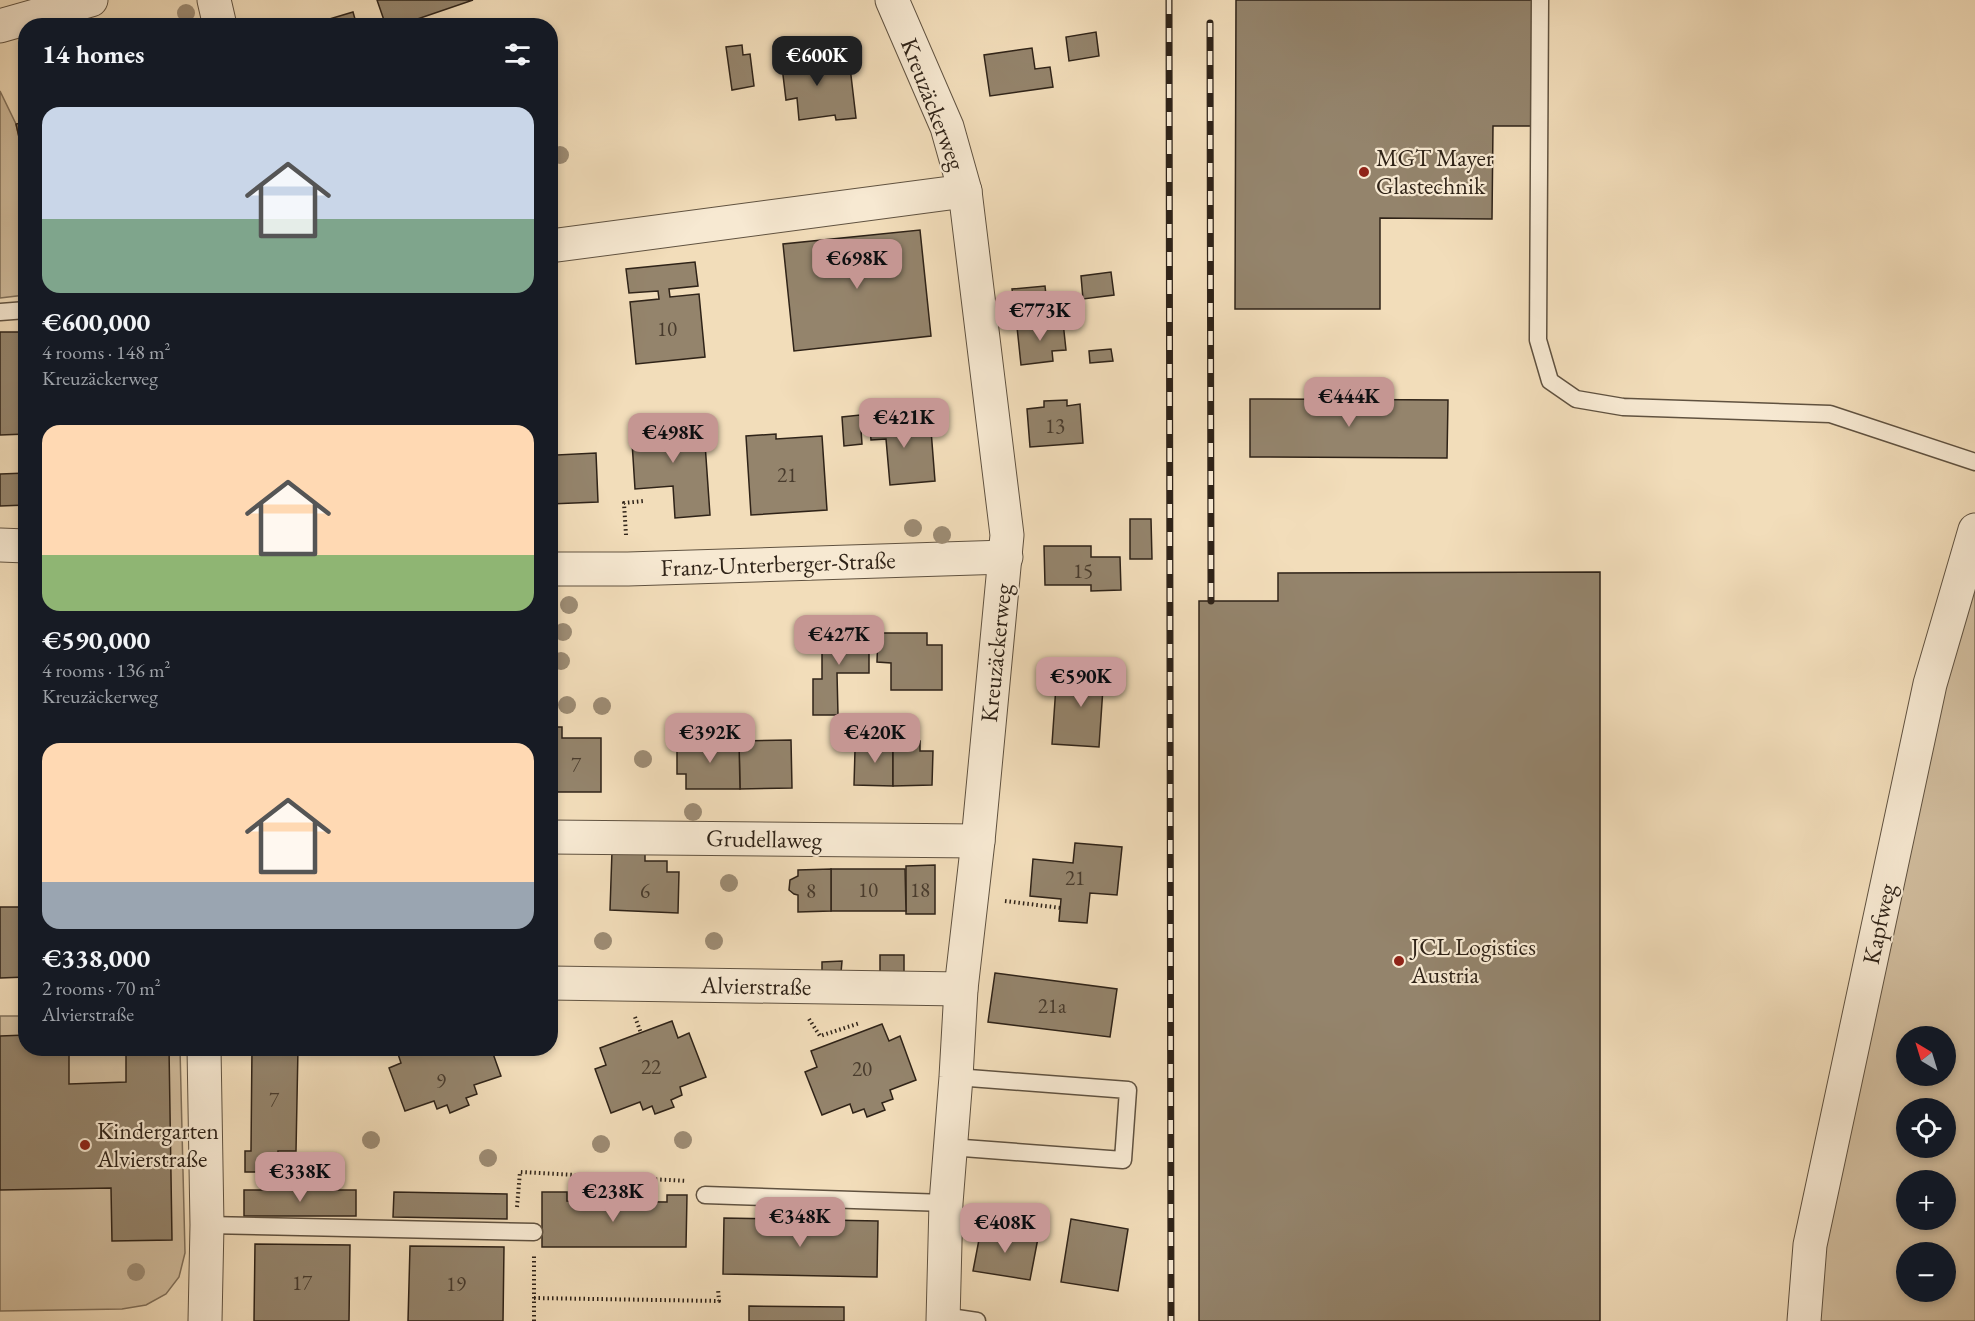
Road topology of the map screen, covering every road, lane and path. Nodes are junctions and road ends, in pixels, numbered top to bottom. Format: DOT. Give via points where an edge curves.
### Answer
graph roads {
  1 [pos="214,0"];
  2 [pos="892,0"];
  3 [pos="1540,0"];
  4 [pos="82,1"];
  5 [pos="26,18"];
  6 [pos="218,18"];
  7 [pos="18,21"];
  8 [pos="0,26"];
  9 [pos="965,191"];
  10 [pos="558,245"];
  11 [pos="18,311"];
  12 [pos="0,312"];
  13 [pos="1975,462"];
  14 [pos="643,501"];
  15 [pos="1975,531"];
  16 [pos="0,545"];
  17 [pos="18,546"];
  18 [pos="1006,557"];
  19 [pos="558,569"];
  20 [pos="628,569"];
  21 [pos="558,837"];
  22 [pos="978,841"];
  23 [pos="971,897"];
  24 [pos="1061,908"];
  25 [pos="558,983"];
  26 [pos="961,989"];
  27 [pos="204,1056"];
  28 [pos="956,1077"];
  29 [pos="950,1147"];
  30 [pos="705,1195"];
  31 [pos="946,1203"];
  32 [pos="207,1225"];
  33 [pos="516,1232"];
  34 [pos="534,1232"];
  35 [pos="718,1289"];
  36 [pos="534,1298"];
  37 [pos="944,1318"];
  38 [pos="204,1321"];
  39 [pos="534,1321"];
  40 [pos="977,1321"];
  41 [pos="1804,1321"];
  1 -- 6 [label="street"];
  2 -- 9 [label="street, Kreuzäckerweg" via="946,127"];
  3 -- 13 [label="lane" via="1538,340 1550,381 1576,399 1623,407 1830,414"];
  4 -- 5 [label="street"];
  7 -- 8 [label="street"];
  9 -- 10 [label="street"];
  9 -- 18 [label="street, Kreuzäckerweg" via="1007,535"];
  11 -- 12 [label="lane"];
  14 -- 20 [label="path" via="624,504"];
  15 -- 41 [label="street, Kapfweg" via="1925,706 1810,1245"];
  16 -- 17 [label="street"];
  18 -- 20 [label="street, Franz-Unterberger-Straße"];
  18 -- 22 [label="street, Kreuzäckerweg"];
  19 -- 20 [label="street, Franz-Unterberger-Straße"];
  21 -- 22 [label="street, Grudellaweg"];
  22 -- 23 [label="street, Kreuzäckerweg"];
  23 -- 24 [label="path"];
  23 -- 26 [label="street, Kreuzäckerweg"];
  25 -- 26 [label="street, Alvierstraße"];
  26 -- 28 [label="street, Kreuzäckerweg"];
  27 -- 32 [label="street"];
  28 -- 29 [label="street, Kreuzäckerweg"];
  28 -- 29 [label="lane" via="1128,1090 1123,1160"];
  29 -- 31 [label="street, Kreuzäckerweg"];
  30 -- 31 [label="lane"];
  30 -- 33 [label="path" via="704,1182 520,1172"];
  31 -- 37 [label="street, Kreuzäckerweg"];
  32 -- 33 [label="lane"];
  32 -- 38 [label="street"];
  33 -- 34 [label="lane"];
  34 -- 36 [label="path"];
  35 -- 36 [label="path" via="719,1301"];
  36 -- 39 [label="path"];
  37 -- 40 [label="lane"];
}
